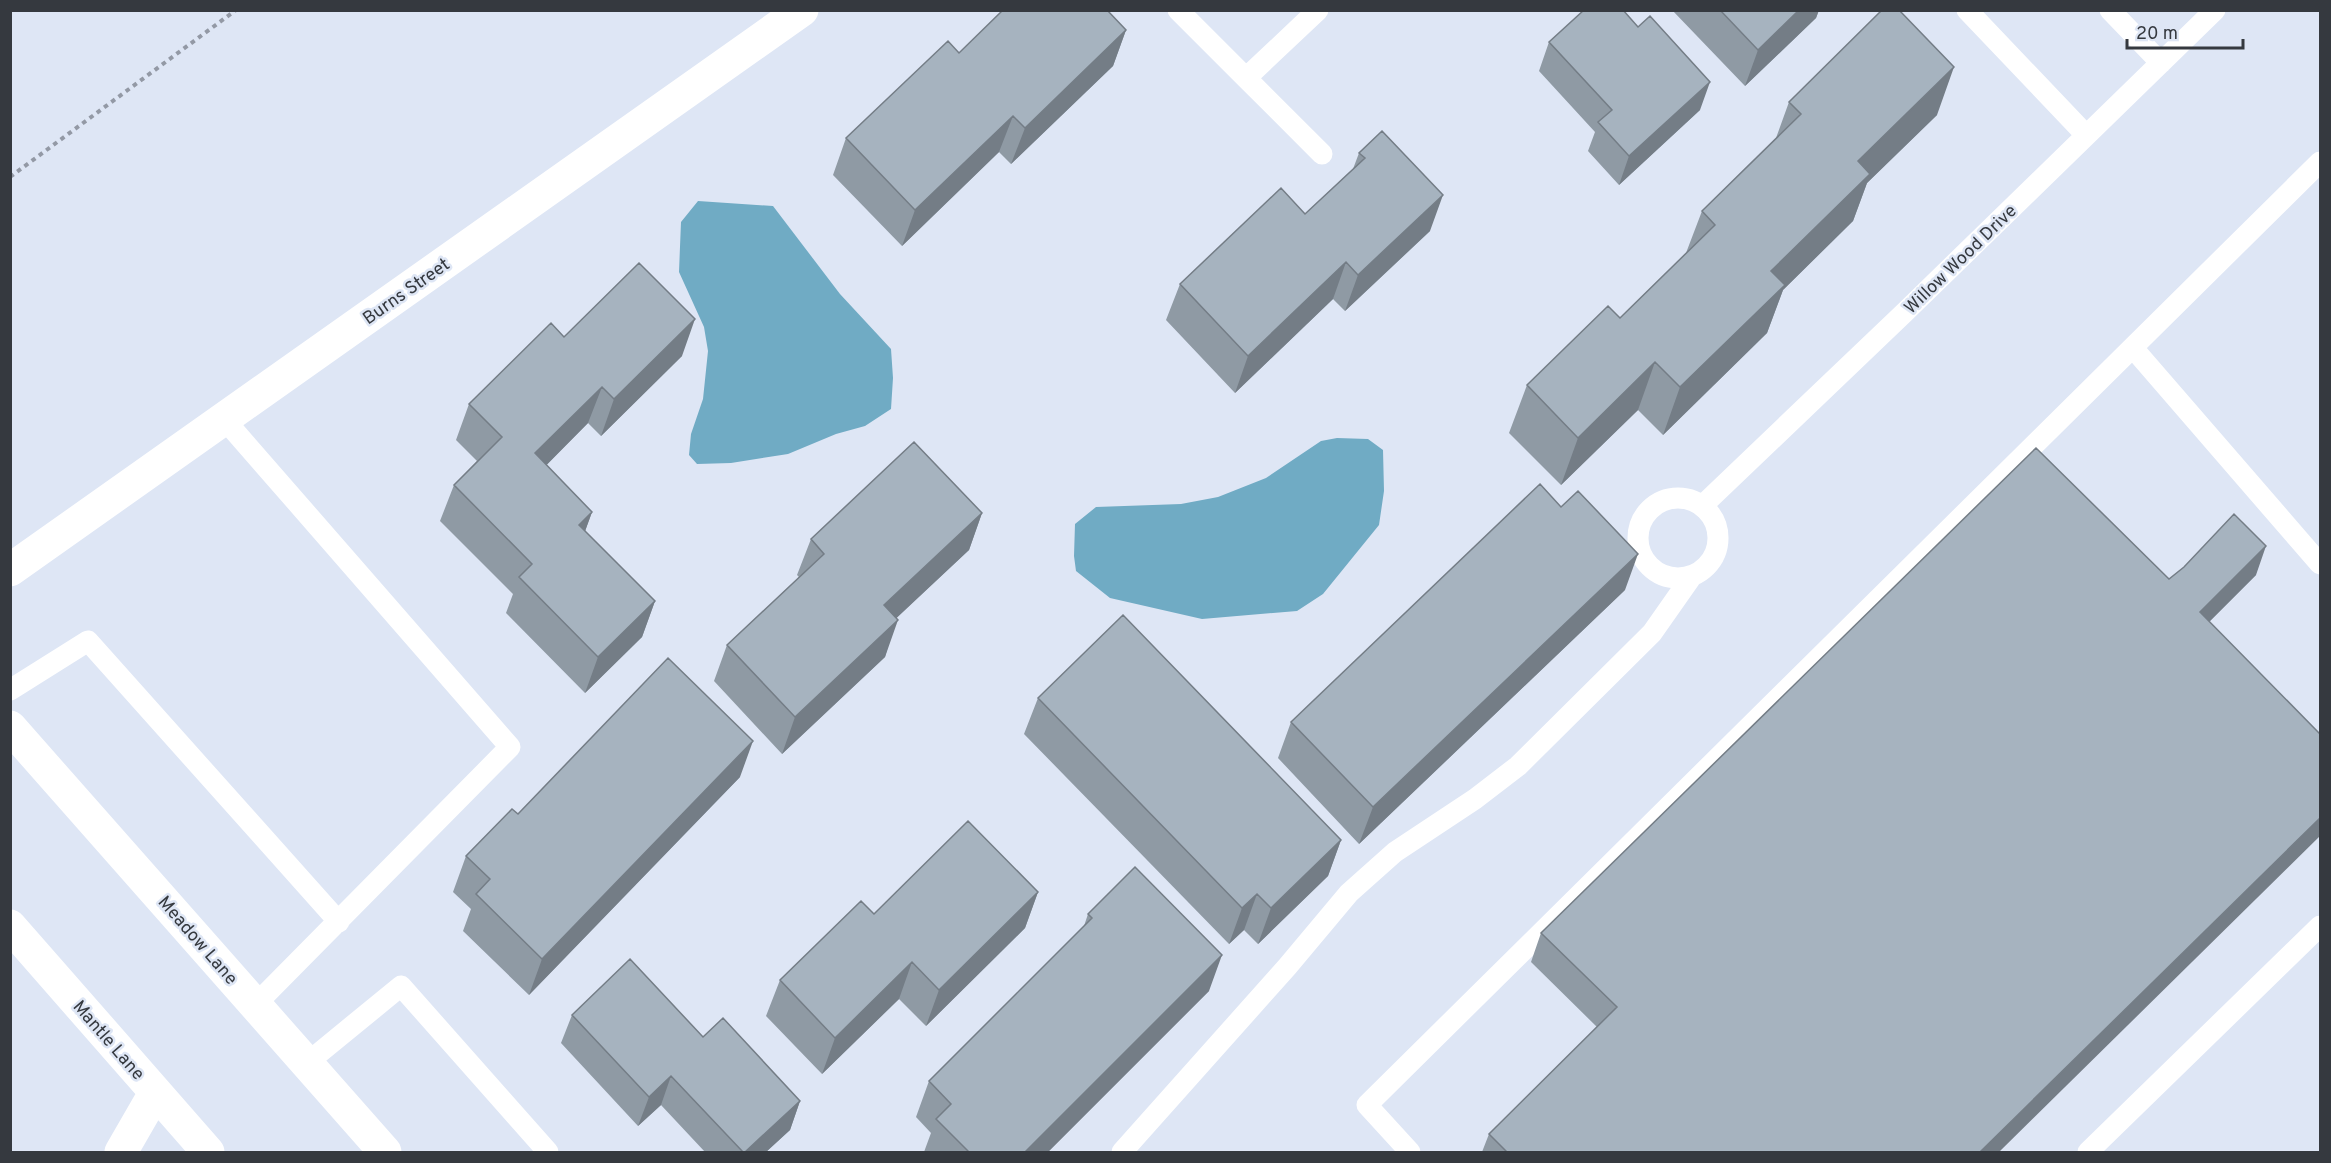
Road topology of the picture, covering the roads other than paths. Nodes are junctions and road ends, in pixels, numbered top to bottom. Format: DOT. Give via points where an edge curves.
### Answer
graph roads {
  1 [pos="802,10"];
  2 [pos="1178,10"];
  3 [pos="1318,10"];
  4 [pos="1967,10"];
  5 [pos="2110,10"];
  6 [pos="2215,10"];
  7 [pos="2162,63"];
  8 [pos="1246,78"];
  9 [pos="2086,135"];
  10 [pos="1322,154"];
  11 [pos="2320,162"];
  12 [pos="2133,348"];
  13 [pos="224,419"];
  14 [pos="1702,506"];
  15 [pos="2320,564"];
  16 [pos="10,570"];
  17 [pos="1692,576"];
  18 [pos="10,690"];
  19 [pos="10,727"];
  20 [pos="339,922"];
  21 [pos="10,926"];
  22 [pos="2320,926"];
  23 [pos="255,1005"];
  24 [pos="307,1063"];
  25 [pos="155,1093"];
  26 [pos="121,1152"];
  27 [pos="208,1152"];
  28 [pos="385,1152"];
  29 [pos="548,1152"];
  30 [pos="1122,1152"];
  31 [pos="1410,1152"];
  32 [pos="2088,1152"];
  1 -- 13 [label="street, Burns Street"];
  2 -- 8 [label="lane"];
  3 -- 8 [label="lane"];
  4 -- 9 [label="lane"];
  5 -- 7 [label="lane"];
  6 -- 7 [label="lane, Willow Wood Drive"];
  7 -- 9 [label="lane, Willow Wood Drive"];
  8 -- 10 [label="lane"];
  9 -- 14 [label="lane, Willow Wood Drive"];
  11 -- 12 [label="lane"];
  12 -- 15 [label="lane"];
  12 -- 31 [label="lane" via="1367,1105"];
  13 -- 16 [label="street, Burns Street"];
  13 -- 20 [label="lane" via="510,747"];
  14 -- 17 [label="lane" via="1714,520 1717,550 1703,570"];
  14 -- 17 [label="lane" via="1683,498 1663,500 1646,513 1638,532 1643,560 1652,570 1665,577"];
  17 -- 30 [label="lane" via="1652,633 1518,766 1395,852 1349,893"];
  18 -- 20 [label="lane" via="88,641"];
  19 -- 23 [label="street, Meadow Lane"];
  20 -- 23 [label="lane"];
  21 -- 25 [label="street, Mantle Lane"];
  22 -- 32 [label="lane"];
  23 -- 24 [label="street, Meadow Lane"];
  24 -- 28 [label="street, Meadow Lane"];
  24 -- 29 [label="lane" via="401,986"];
  25 -- 26 [label="street"];
  25 -- 27 [label="street, Mantle Lane"];
}
